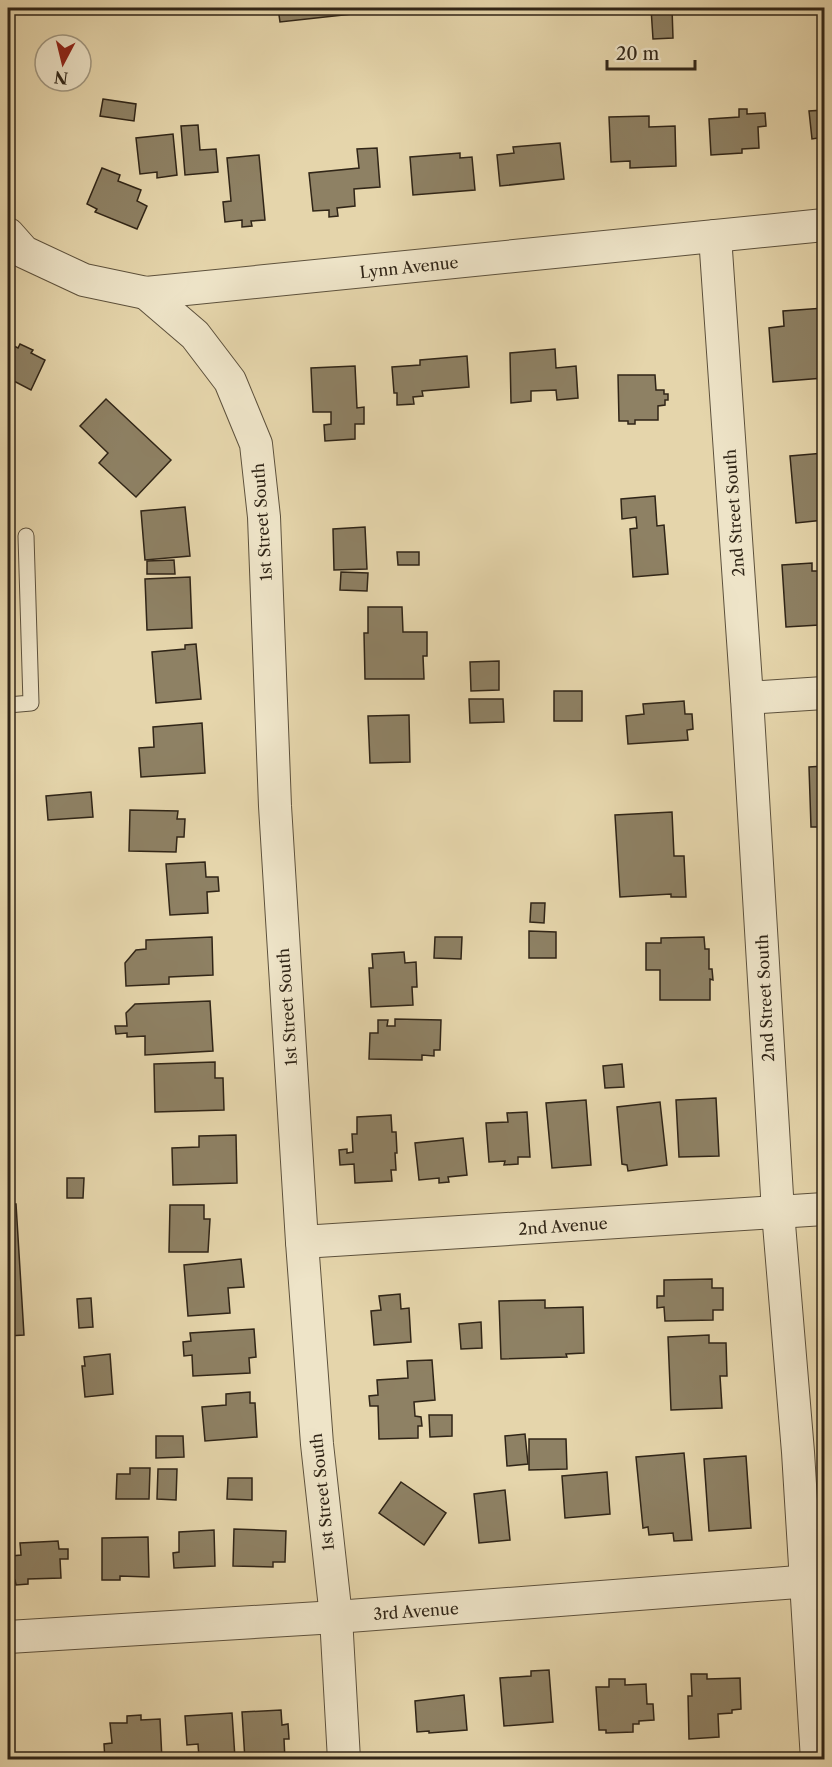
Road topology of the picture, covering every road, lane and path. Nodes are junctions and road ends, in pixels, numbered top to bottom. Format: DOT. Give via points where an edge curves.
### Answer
graph roads {
  1 [pos="825,225"];
  2 [pos="8,234"];
  3 [pos="715,236"];
  4 [pos="146,293"];
  5 [pos="26,536"];
  6 [pos="825,693"];
  7 [pos="747,698"];
  8 [pos="8,705"];
  9 [pos="825,1209"];
  10 [pos="778,1212"];
  11 [pos="302,1242"];
  12 [pos="815,1581"];
  13 [pos="336,1617"];
  14 [pos="8,1637"];
  15 [pos="344,1760"];
  16 [pos="817,1760"];
  1 -- 3 [label="street, Lynn Avenue"];
  2 -- 4 [label="street, Lynn Avenue" via="24,252 84,280"];
  3 -- 4 [label="street, Lynn Avenue"];
  3 -- 7 [label="street, 2nd Street South"];
  4 -- 11 [label="street, 1st Street South" via="195,335 230,381 256,444 264,517 275,806"];
  5 -- 8 [label="lane" via="31,703"];
  6 -- 7 [label="street"];
  7 -- 10 [label="street, 2nd Street South"];
  9 -- 10 [label="street, 2nd Avenue"];
  10 -- 11 [label="street, 2nd Avenue"];
  10 -- 12 [label="street, 2nd Street South" via="798,1452"];
  11 -- 13 [label="street, 1st Street South" via="317,1444"];
  12 -- 13 [label="street, 3rd Avenue"];
  12 -- 16 [label="street, 2nd Street South"];
  13 -- 14 [label="street, 3rd Avenue"];
  13 -- 15 [label="street, 1st Street South"];
}
